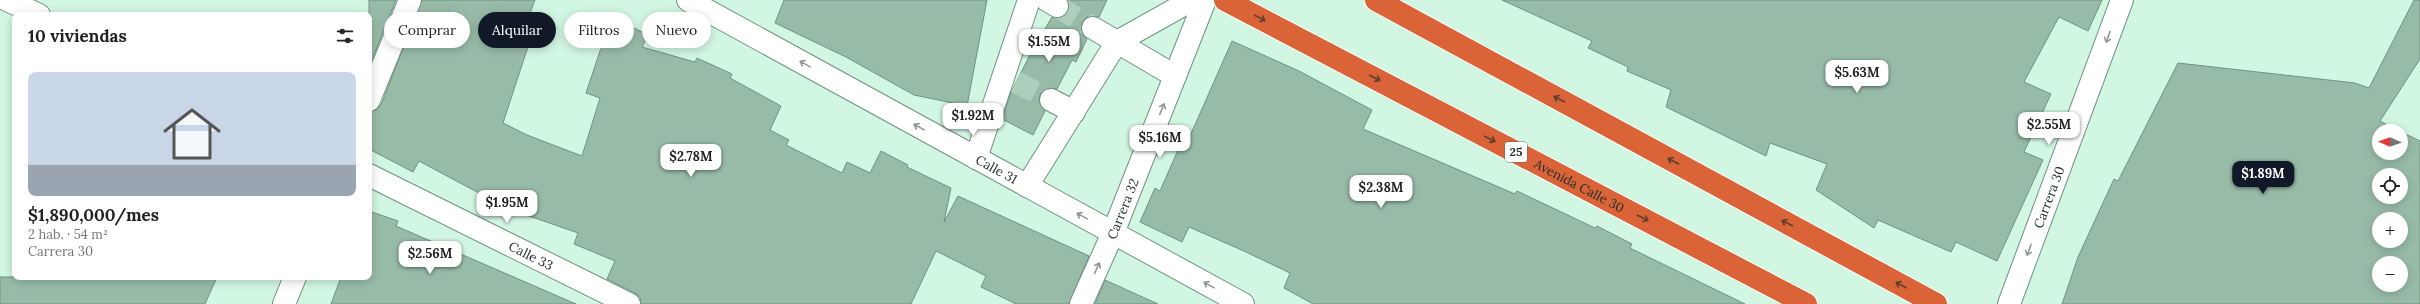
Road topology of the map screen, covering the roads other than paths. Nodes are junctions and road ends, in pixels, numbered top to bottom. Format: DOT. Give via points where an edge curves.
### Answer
graph roads {
  1 [pos="7,0"];
  2 [pos="410,0"];
  3 [pos="688,0"];
  4 [pos="1029,0"];
  5 [pos="1192,0"];
  6 [pos="1204,0"];
  7 [pos="1225,0"];
  8 [pos="1376,0"];
  9 [pos="2122,0"];
  10 [pos="33,12"];
  11 [pos="1093,28"];
  12 [pos="1117,42"];
  13 [pos="1175,76"];
  14 [pos="372,93"];
  15 [pos="1051,100"];
  16 [pos="1074,112"];
  17 [pos="976,158"];
  18 [pos="372,176"];
  19 [pos="1027,186"];
  20 [pos="1112,233"];
  21 [pos="294,280"];
  22 [pos="284,304"];
  23 [pos="629,304"];
  24 [pos="1081,304"];
  25 [pos="1243,304"];
  26 [pos="1806,304"];
  27 [pos="1936,304"];
  28 [pos="2009,304"];
  1 -- 10 [label="street"];
  2 -- 14 [label="street"];
  17 -- 3 [label="street, Calle 31, one-way"];
  4 -- 17 [label="street" via="1010,79"];
  5 -- 12 [label="street"];
  6 -- 13 [label="street, Carrera 32"];
  7 -- 26 [label="highway, Avenida Calle 30 / 25, one-way"];
  27 -- 8 [label="highway, one-way"];
  9 -- 28 [label="street, Carrera 30, one-way"];
  11 -- 12 [label="street"];
  12 -- 13 [label="street"];
  12 -- 16 [label="street"];
  20 -- 13 [label="street, Carrera 32, one-way"];
  15 -- 16 [label="street"];
  16 -- 19 [label="street"];
  17 -- 19 [label="street, Calle 31"];
  18 -- 23 [label="street, Calle 33"];
  20 -- 19 [label="street, Calle 31, one-way"];
  24 -- 20 [label="street, Carrera 32, one-way"];
  25 -- 20 [label="street, Calle 31, one-way"];
  21 -- 22 [label="street"];
}
